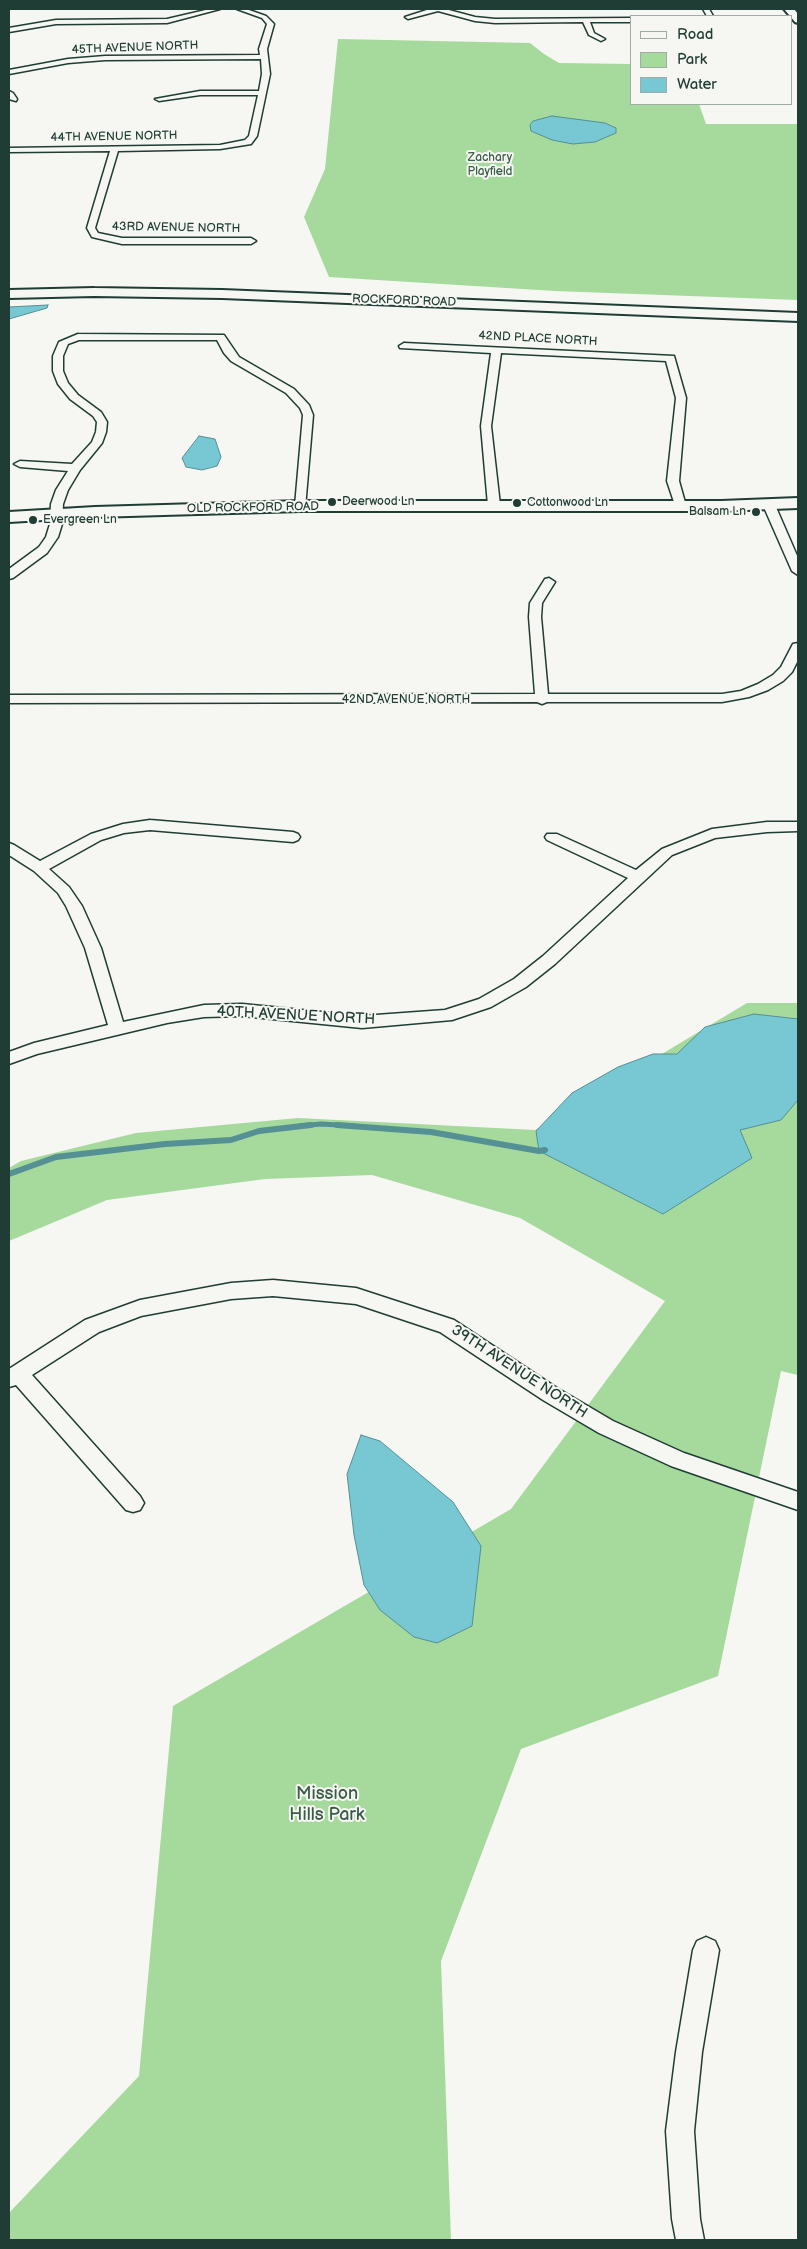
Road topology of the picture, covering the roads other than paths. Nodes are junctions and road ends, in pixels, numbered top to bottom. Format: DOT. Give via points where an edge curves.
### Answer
graph roads {
  1 [pos="216,9"];
  2 [pos="240,9"];
  3 [pos="438,9"];
  4 [pos="789,9"];
  5 [pos="408,17"];
  6 [pos="586,20"];
  7 [pos="630,20"];
  8 [pos="798,20"];
  9 [pos="9,30"];
  10 [pos="600,39"];
  11 [pos="263,57"];
  12 [pos="9,72"];
  13 [pos="262,93"];
  14 [pos="159,99"];
  15 [pos="114,147"];
  16 [pos="9,150"];
  17 [pos="251,241"];
  18 [pos="9,285"];
  19 [pos="9,294"];
  20 [pos="796,315"];
  21 [pos="404,346"];
  22 [pos="496,350"];
  23 [pos="20,464"];
  24 [pos="75,468"];
  25 [pos="798,503"];
  26 [pos="494,505"];
  27 [pos="769,505"];
  28 [pos="301,506"];
  29 [pos="680,506"];
  30 [pos="57,514"];
  31 [pos="9,517"];
  32 [pos="798,571"];
  33 [pos="9,574"];
  34 [pos="549,582"];
  35 [pos="798,647"];
  36 [pos="9,699"];
  37 [pos="542,700"];
  38 [pos="798,827"];
  39 [pos="293,837"];
  40 [pos="552,837"];
  41 [pos="9,848"];
  42 [pos="39,868"];
  43 [pos="638,877"];
  44 [pos="117,1029"];
  45 [pos="9,1058"];
  46 [pos="13,1376"];
  47 [pos="798,1501"];
  48 [pos="133,1503"];
  49 [pos="706,1950"];
  50 [pos="690,2240"];
  1 -- 9 [label="street" via="167,21 56,22"];
  2 -- 11 [label="street" via="264,17 271,24"];
  3 -- 5 [label="street"];
  3 -- 6 [label="street" via="486,20"];
  4 -- 8 [label="main road"];
  6 -- 7 [label="street"];
  6 -- 10 [label="street" via="591,34"];
  11 -- 12 [label="street, 45TH AVENUE NORTH" via="105,58"];
  11 -- 13 [label="street" via="266,74"];
  13 -- 14 [label="street" via="200,93"];
  13 -- 15 [label="street, 44TH AVENUE NORTH" via="252,139 239,145"];
  15 -- 16 [label="street, 44TH AVENUE NORTH"];
  15 -- 17 [label="street, 43RD AVENUE NORTH" via="91,228 95,235 122,241"];
  18 -- 20 [label="main road, ROCKFORD ROAD" via="230,285"];
  19 -- 20 [label="main road, ROCKFORD ROAD" via="232,294"];
  21 -- 22 [label="street, 42ND PLACE NORTH"];
  22 -- 26 [label="street" via="486,426"];
  22 -- 29 [label="street, 42ND PLACE NORTH" via="670,358 681,398 673,481"];
  23 -- 24 [label="street"];
  24 -- 28 [label="street" via="97,443 102,422 63,384 58,371 58,356 64,342 86,336 220,337 235,360 290,392 305,407 308,415"];
  24 -- 30 [label="street" via="62,490"];
  25 -- 27 [label="main road, OLD ROCKFORD ROAD"];
  26 -- 28 [label="main road, OLD ROCKFORD ROAD"];
  26 -- 29 [label="main road, OLD ROCKFORD ROAD"];
  27 -- 29 [label="main road, OLD ROCKFORD ROAD"];
  27 -- 32 [label="street"];
  28 -- 30 [label="main road, OLD ROCKFORD ROAD"];
  30 -- 31 [label="main road, OLD ROCKFORD ROAD"];
  30 -- 33 [label="street" via="52,537 43,550"];
  34 -- 37 [label="street" via="536,603 535,617"];
  35 -- 37 [label="street, 42ND AVENUE NORTH" via="792,661 778,678 744,694 722,698"];
  36 -- 37 [label="street, 42ND AVENUE NORTH"];
  38 -- 43 [label="street, 40TH AVENUE NORTH" via="767,827 712,834 668,852"];
  39 -- 42 [label="street" via="150,825 96,837"];
  40 -- 43 [label="street"];
  41 -- 42 [label="street"];
  42 -- 44 [label="street" via="64,890 74,906 93,948"];
  43 -- 44 [label="street, 40TH AVENUE NORTH" via="520,983 485,1003 446,1016 362,1022 242,1010 214,1011 167,1017"];
  44 -- 45 [label="street, 40TH AVENUE NORTH"];
  46 -- 47 [label="street, 39TH AVENUE NORTH" via="92,1326 140,1308 231,1290 315,1290 356,1296 447,1326 606,1427 669,1456"];
  46 -- 48 [label="street"];
  49 -- 50 [label="street" via="680,2131"];
}
